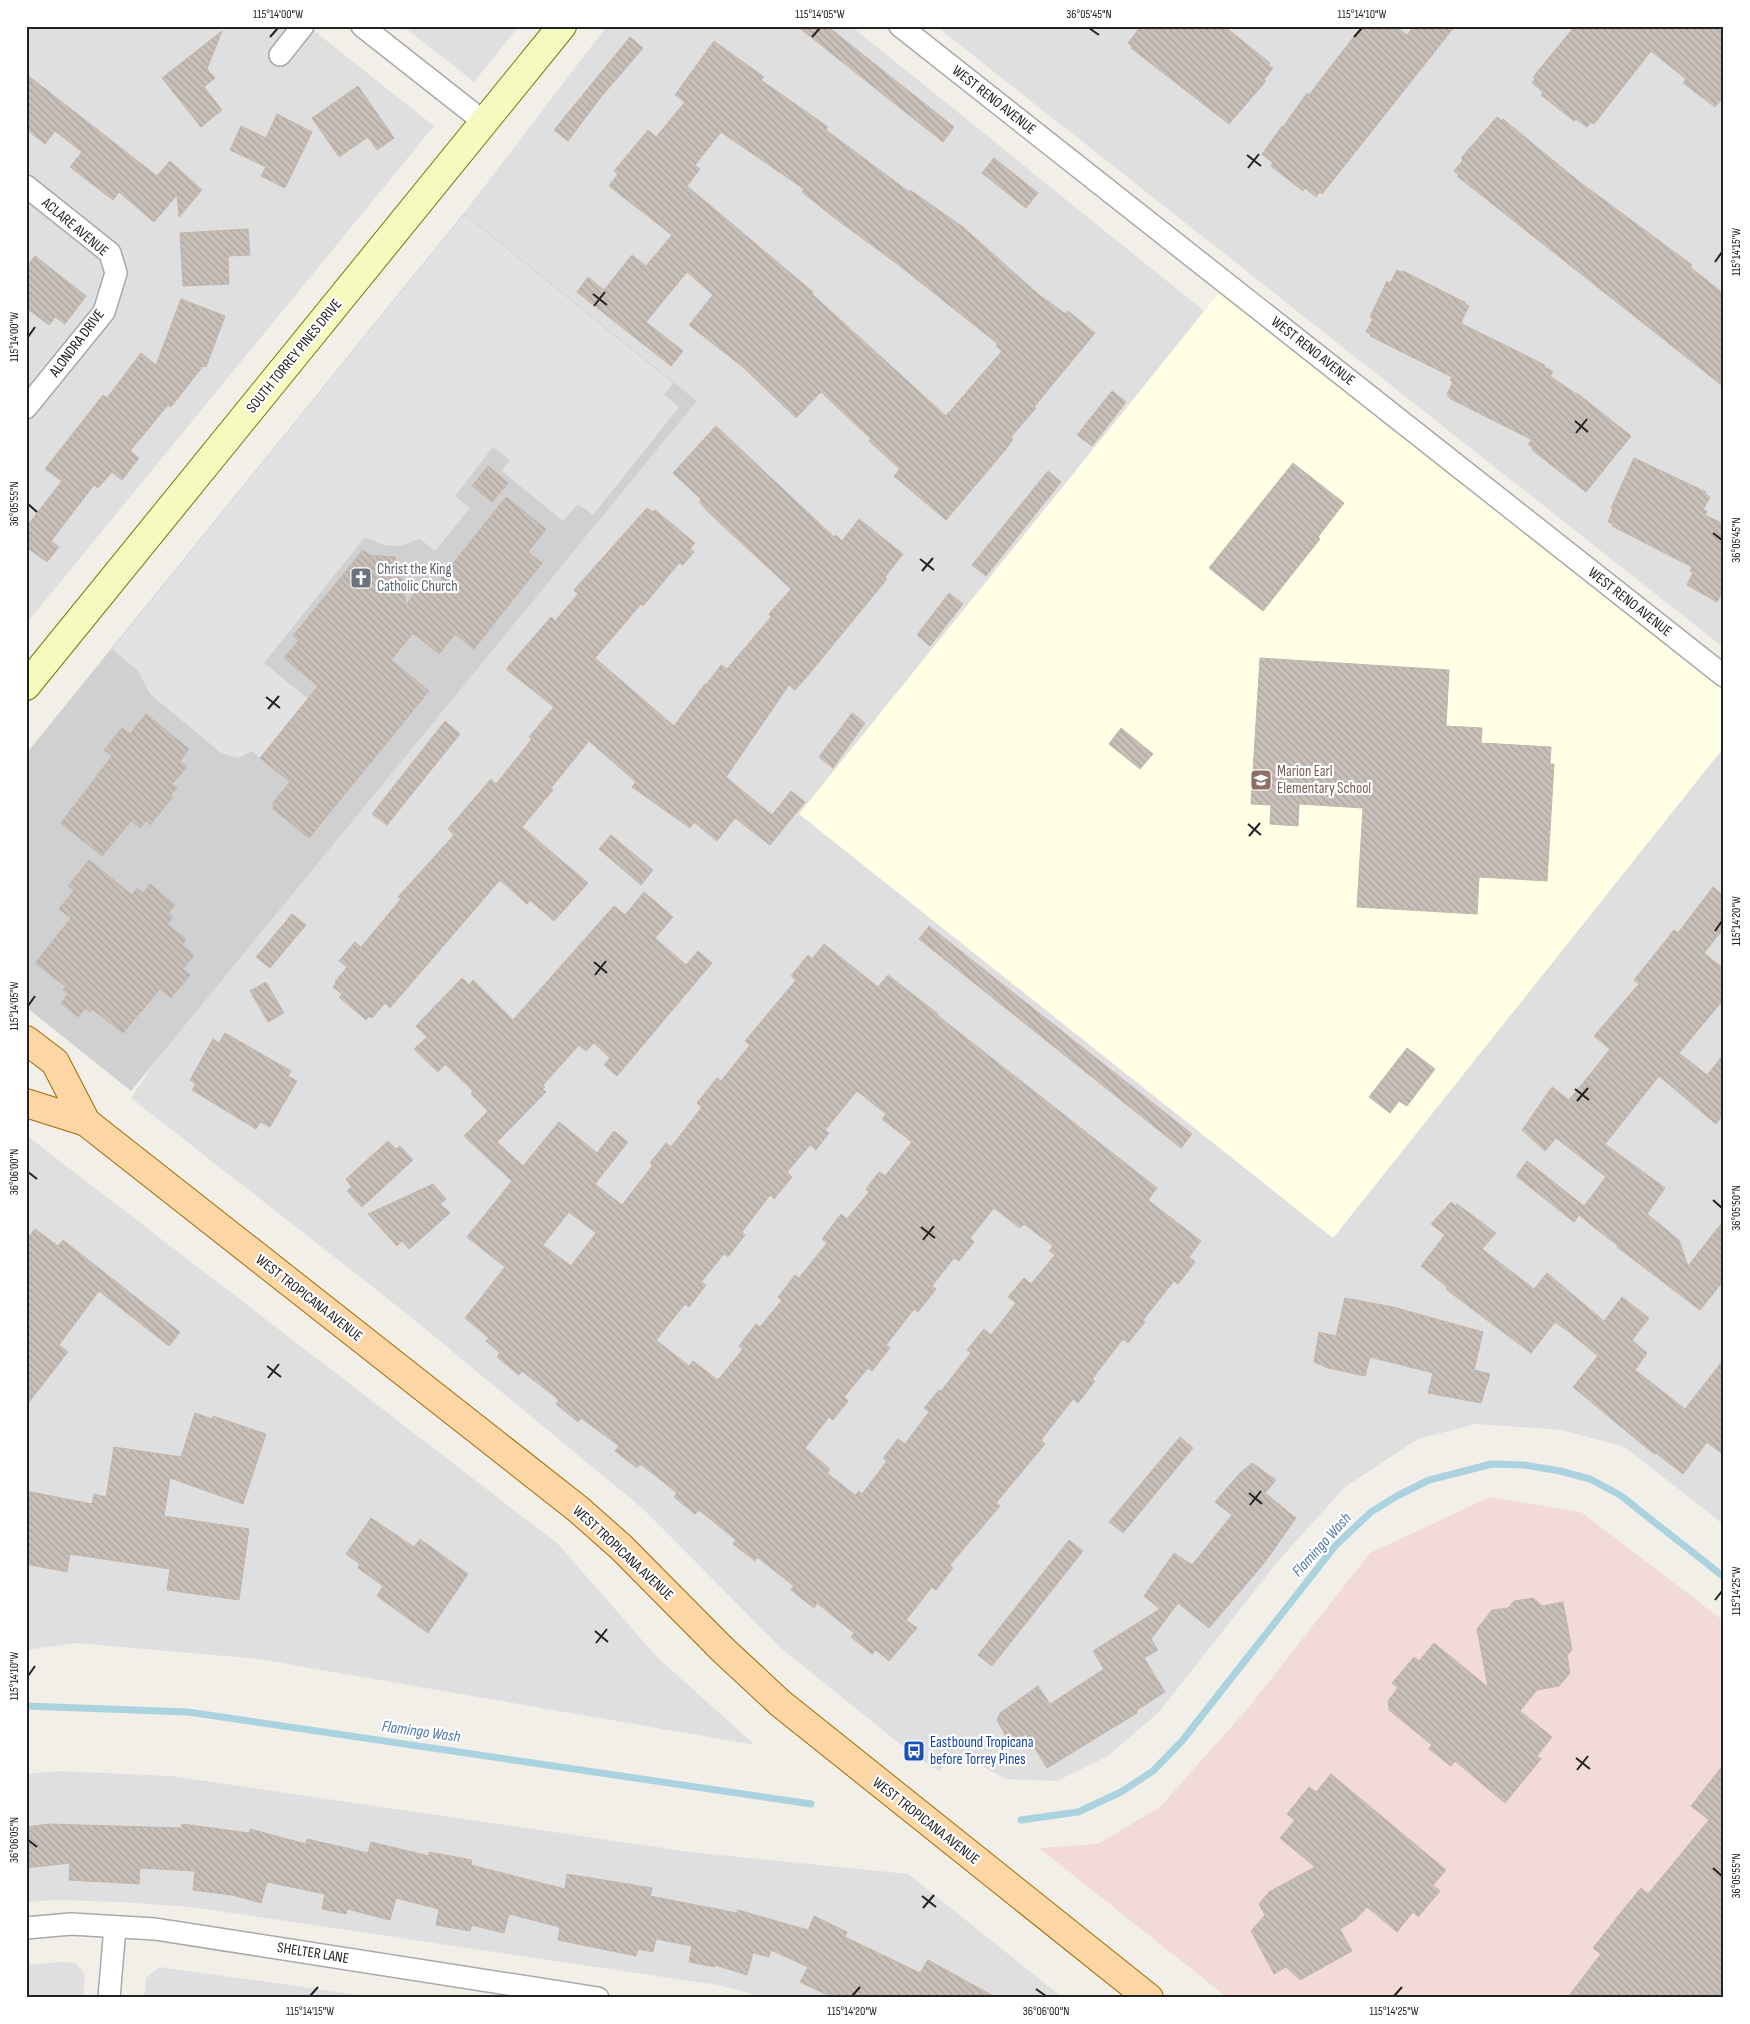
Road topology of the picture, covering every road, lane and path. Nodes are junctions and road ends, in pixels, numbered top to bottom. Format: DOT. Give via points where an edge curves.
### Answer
graph roads {
  1 [pos="303,26"];
  2 [pos="362,26"];
  3 [pos="562,26"];
  4 [pos="900,26"];
  5 [pos="280,55"];
  6 [pos="484,122"];
  7 [pos="26,186"];
  8 [pos="116,273"];
  9 [pos="26,408"];
  10 [pos="1724,676"];
  11 [pos="26,686"];
  12 [pos="26,1040"];
  13 [pos="26,1103"];
  14 [pos="86,1122"];
  15 [pos="115,1927"];
  16 [pos="26,1928"];
  17 [pos="109,1998"];
  18 [pos="598,1998"];
  19 [pos="1149,1998"];
  1 -- 5 [label="street"];
  2 -- 6 [label="street"];
  3 -- 6 [label="main road, SOUTH TORREY PINES DRIVE"];
  4 -- 10 [label="street, WEST RENO AVENUE"];
  6 -- 11 [label="main road, SOUTH TORREY PINES DRIVE"];
  7 -- 8 [label="street, ACLARE AVENUE" via="110,253"];
  8 -- 9 [label="street, ALONDRA DRIVE" via="104,312"];
  12 -- 14 [label="main road, WEST TROPICANA AVENUE" via="55,1062"];
  13 -- 14 [label="main road, WEST TROPICANA AVENUE"];
  14 -- 19 [label="main road, WEST TROPICANA AVENUE" via="578,1509 780,1703"];
  15 -- 16 [label="street, SHELTER LANE" via="71,1924"];
  15 -- 17 [label="street"];
  15 -- 18 [label="street, SHELTER LANE" via="155,1929"];
}
